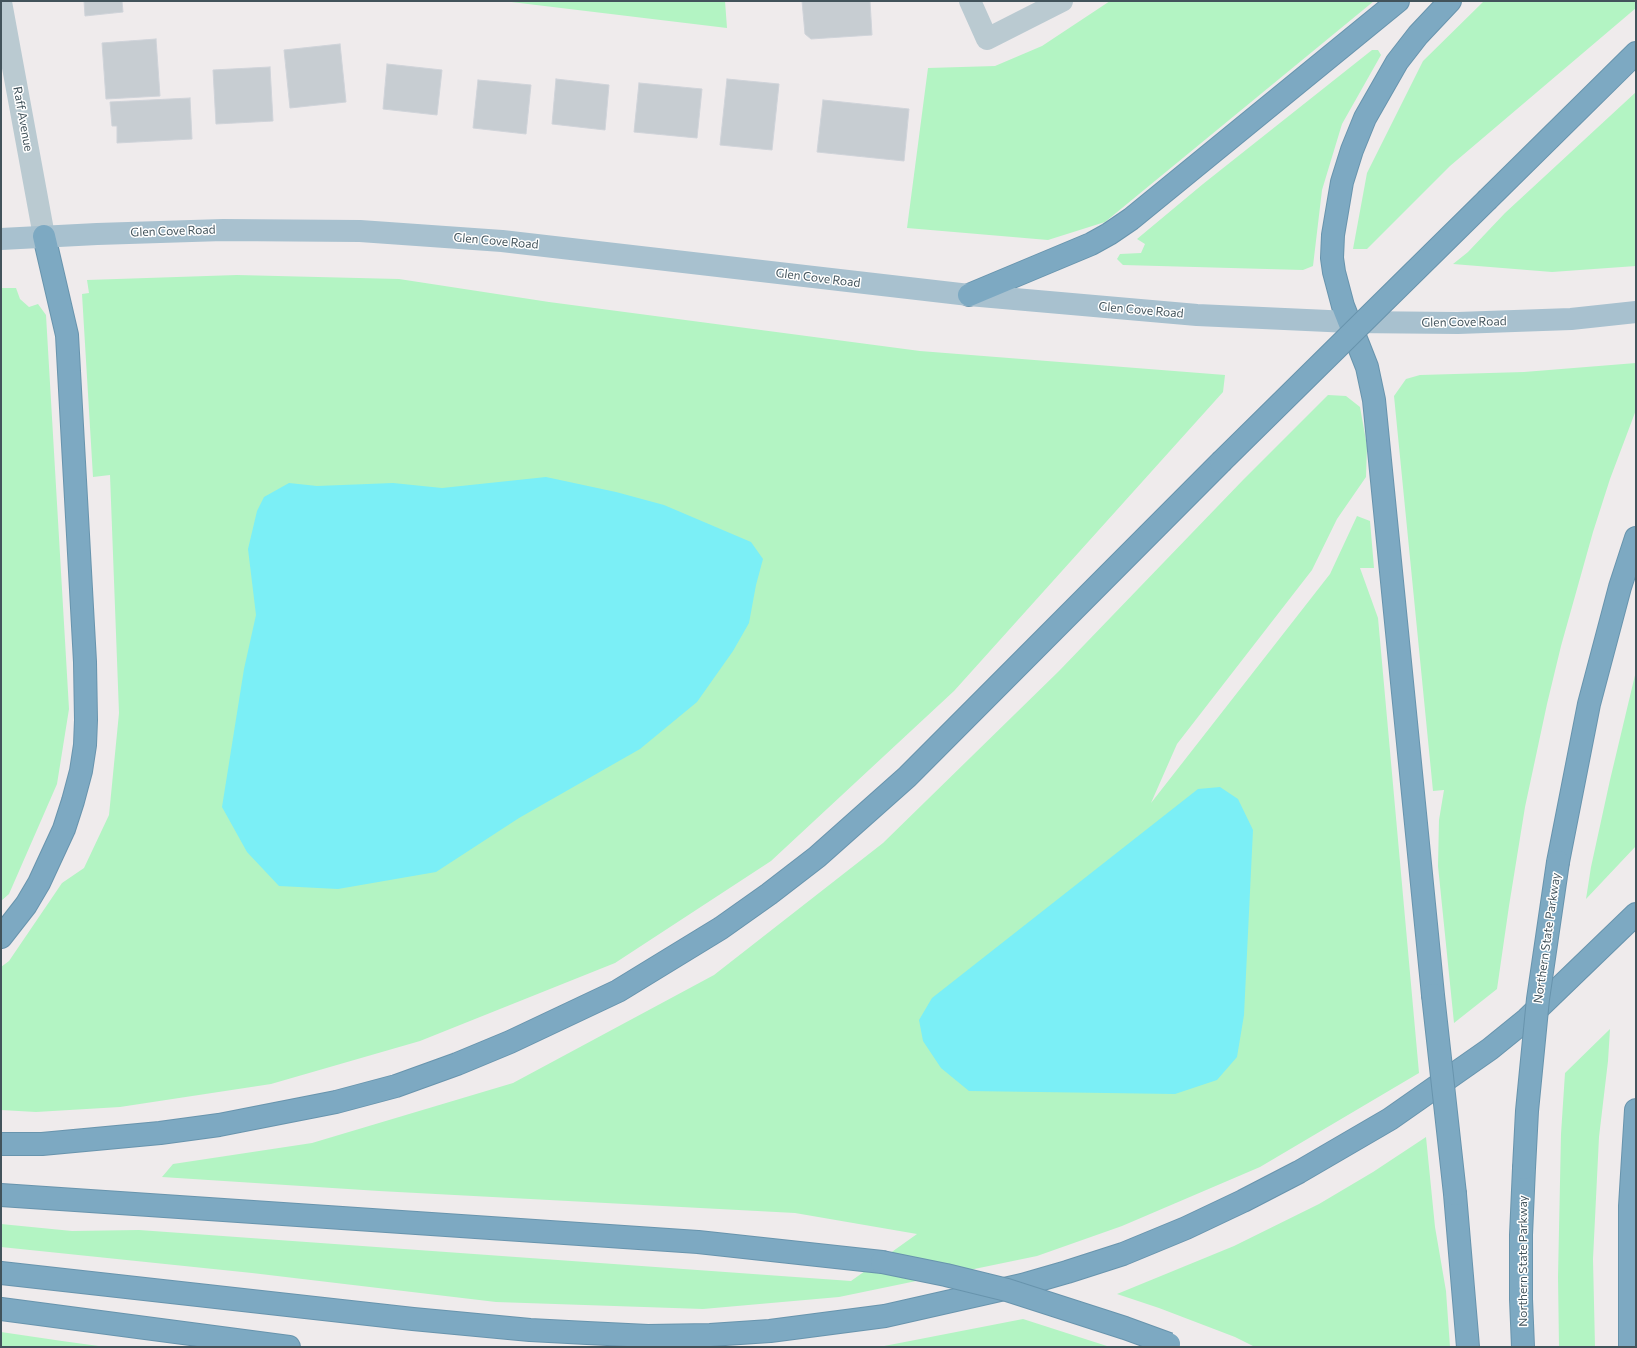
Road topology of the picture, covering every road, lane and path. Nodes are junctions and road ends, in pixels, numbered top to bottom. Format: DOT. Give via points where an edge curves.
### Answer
graph roads {
  1 [pos="970,1"];
  2 [pos="1062,1"];
  3 [pos="1398,1"];
  4 [pos="1450,1"];
  5 [pos="1,2"];
  6 [pos="1636,53"];
  7 [pos="44,236"];
  8 [pos="1,239"];
  9 [pos="969,295"];
  10 [pos="1636,312"];
  11 [pos="1350,322"];
  12 [pos="1636,538"];
  13 [pos="1636,914"];
  14 [pos="1,937"];
  15 [pos="1636,1110"];
  16 [pos="1,1144"];
  17 [pos="1,1195"];
  18 [pos="1,1273"];
  19 [pos="1,1309"];
  20 [pos="1172,1346"];
  21 [pos="288,1347"];
  22 [pos="1468,1347"];
  23 [pos="1523,1347"];
  24 [pos="1630,1347"];
  1 -- 2 [label="street" via="987,39"];
  3 -- 9 [label="highway" via="1132,219 1091,244"];
  4 -- 11 [label="highway" via="1396,62 1365,118 1342,182 1333,235 1332,258 1341,301"];
  5 -- 7 [label="street, Raff Avenue"];
  6 -- 16 [label="highway, bridge" via="1221,462 907,777 829,847 721,928 618,991 510,1042 396,1086 336,1102 160,1133 42,1144"];
  7 -- 8 [label="main road, Glen Cove Road"];
  7 -- 9 [label="main road, Glen Cove Road" via="285,229 428,234 581,249"];
  7 -- 14 [label="highway" via="66,335 85,662 86,726 81,771 64,829 39,883 26,905"];
  9 -- 11 [label="main road, Glen Cove Road" via="1197,315"];
  10 -- 11 [label="main road, Glen Cove Road" via="1571,319 1516,321"];
  11 -- 22 [label="highway, bridge" via="1367,367 1374,400 1455,1194"];
  12 -- 23 [label="highway, Northern State Parkway, bridge" via="1620,587 1591,697 1558,862 1538,998 1527,1111 1521,1235"];
  13 -- 18 [label="highway" via="1532,1014 1490,1050 1390,1119 1299,1172 1207,1218 1123,1254 1022,1285 885,1316 770,1331 648,1336 523,1329 413,1319"];
  15 -- 24 [label="highway" via="1630,1213"];
  17 -- 20 [label="highway, bridge" via="698,1242 882,1262 1007,1290"];
  19 -- 21 [label="highway"];
}
